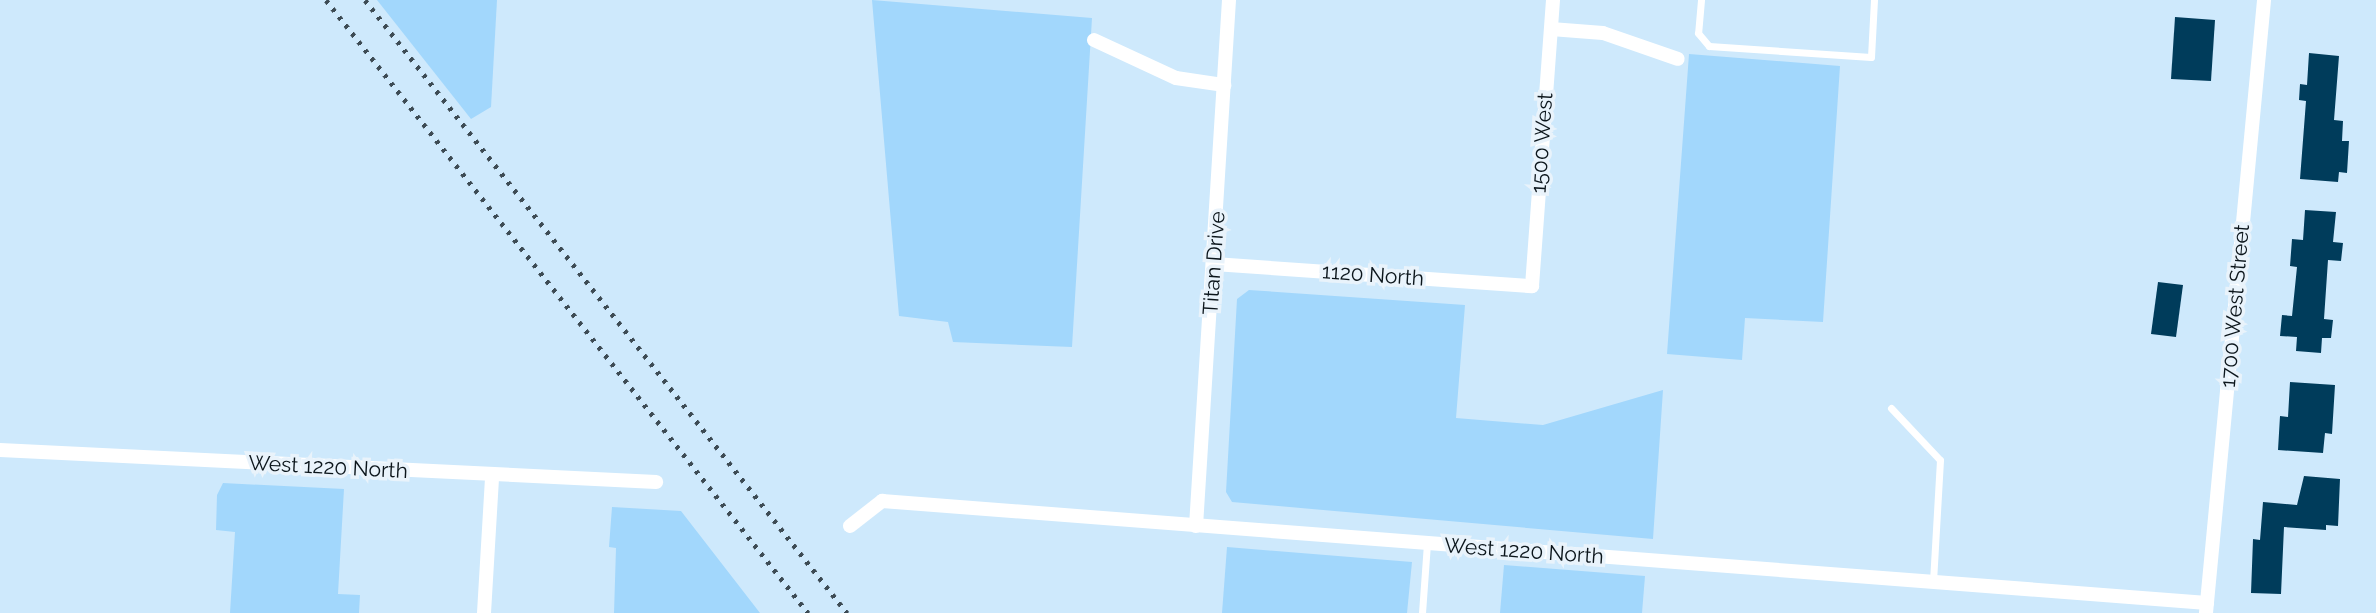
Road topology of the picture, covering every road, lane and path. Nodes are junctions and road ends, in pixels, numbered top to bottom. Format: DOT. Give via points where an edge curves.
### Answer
graph roads {
  1 [pos="1229,0"];
  2 [pos="1553,0"];
  3 [pos="1701,0"];
  4 [pos="1874,0"];
  5 [pos="2264,0"];
  6 [pos="1551,29"];
  7 [pos="1094,40"];
  8 [pos="1678,60"];
  9 [pos="1224,85"];
  10 [pos="1214,264"];
  11 [pos="1532,286"];
  12 [pos="1891,408"];
  13 [pos="0,450"];
  14 [pos="492,477"];
  15 [pos="656,482"];
  16 [pos="850,526"];
  17 [pos="1196,526"];
  18 [pos="1427,543"];
  19 [pos="1933,582"];
  20 [pos="2206,608"];
  21 [pos="484,613"];
  22 [pos="1422,613"];
  1 -- 9 [label="street, Titan Drive"];
  2 -- 6 [label="street, 1500 West"];
  3 -- 4 [label="lane" via="1698,33 1709,46 1871,57"];
  5 -- 20 [label="street, 1700 West Street"];
  6 -- 8 [label="street" via="1602,33"];
  6 -- 11 [label="street, 1500 West"];
  7 -- 9 [label="street" via="1176,78"];
  9 -- 10 [label="street, Titan Drive"];
  10 -- 11 [label="street, 1120 North"];
  10 -- 17 [label="street, Titan Drive"];
  12 -- 19 [label="lane" via="1940,460"];
  13 -- 14 [label="street, West 1220 North"];
  14 -- 15 [label="street, West 1220 North"];
  14 -- 21 [label="street"];
  16 -- 17 [label="street, West 1220 North" via="882,501"];
  17 -- 18 [label="street, West 1220 North"];
  18 -- 19 [label="street, West 1220 North"];
  18 -- 22 [label="lane"];
  19 -- 20 [label="street, West 1220 North"];
}
